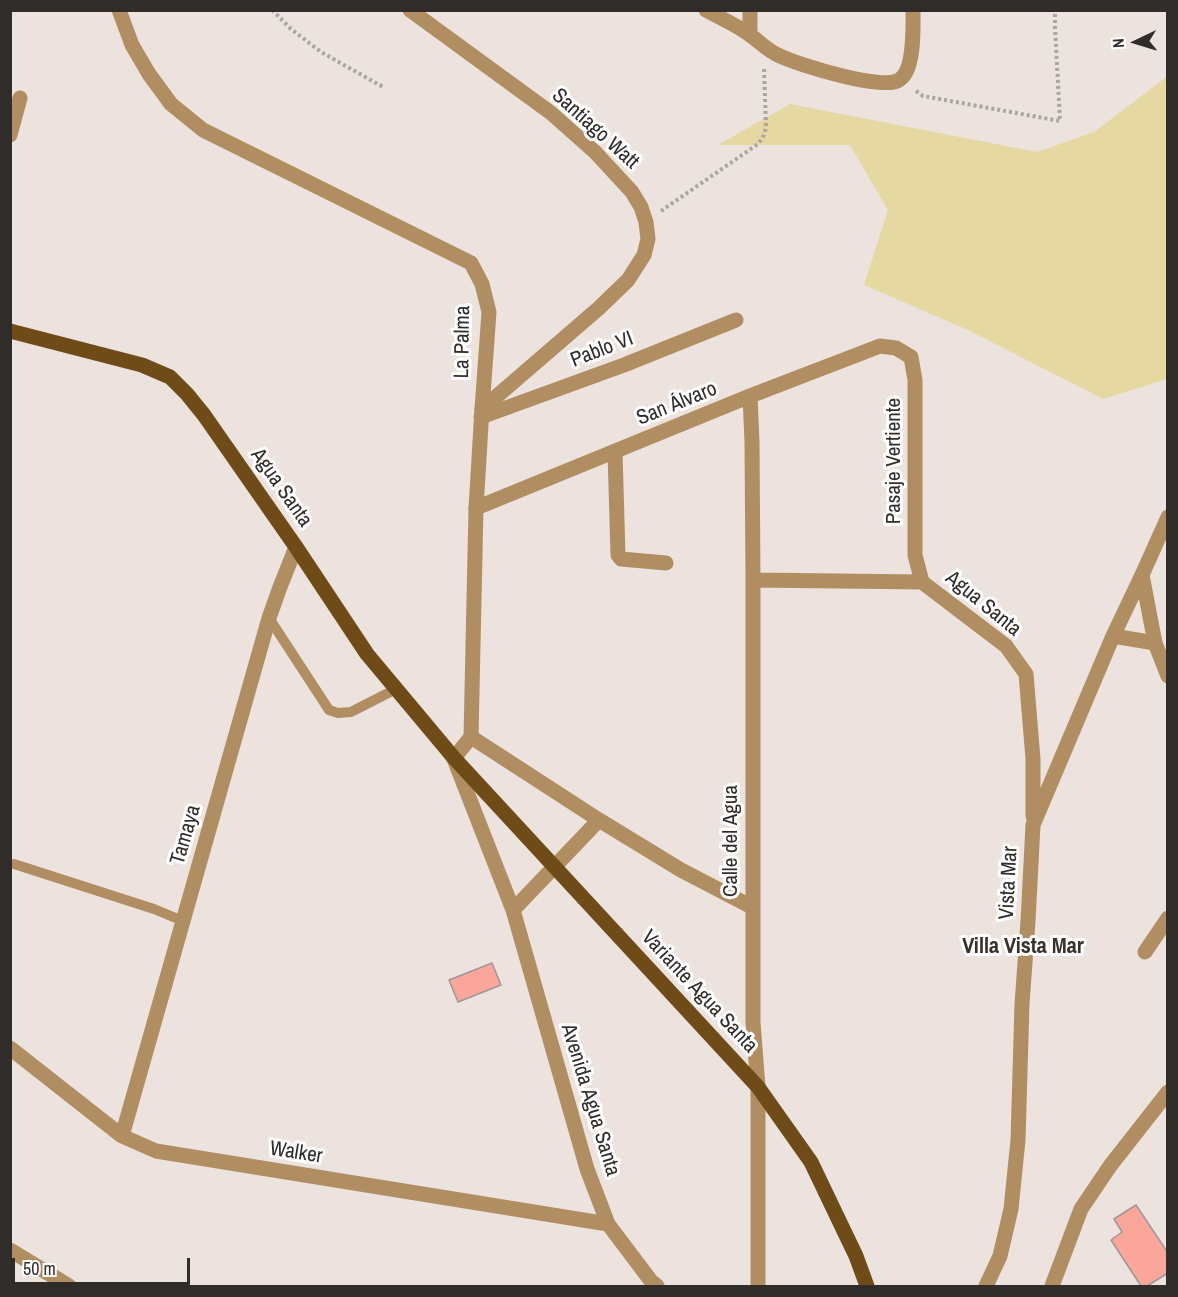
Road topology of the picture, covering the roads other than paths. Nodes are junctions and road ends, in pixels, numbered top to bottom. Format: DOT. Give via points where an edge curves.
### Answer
graph roads {
  1 [pos="119,10"];
  2 [pos="410,10"];
  3 [pos="706,10"];
  4 [pos="750,10"];
  5 [pos="913,10"];
  6 [pos="750,34"];
  7 [pos="20,98"];
  8 [pos="10,135"];
  9 [pos="736,320"];
  10 [pos="10,331"];
  11 [pos="896,348"];
  12 [pos="750,396"];
  13 [pos="482,413"];
  14 [pos="615,452"];
  15 [pos="476,508"];
  16 [pos="1167,517"];
  17 [pos="296,547"];
  18 [pos="666,563"];
  19 [pos="1142,575"];
  20 [pos="753,580"];
  21 [pos="922,582"];
  22 [pos="269,618"];
  23 [pos="1113,636"];
  24 [pos="1155,643"];
  25 [pos="1167,676"];
  26 [pos="396,689"];
  27 [pos="471,737"];
  28 [pos="454,758"];
  29 [pos="599,819"];
  30 [pos="1033,825"];
  31 [pos="14,864"];
  32 [pos="555,867"];
  33 [pos="752,907"];
  34 [pos="513,910"];
  35 [pos="1167,918"];
  36 [pos="183,921"];
  37 [pos="1145,952"];
  38 [pos="10,1048"];
  39 [pos="758,1087"];
  40 [pos="1167,1092"];
  41 [pos="122,1137"];
  42 [pos="608,1224"];
  43 [pos="10,1250"];
  44 [pos="69,1287"];
  45 [pos="657,1287"];
  46 [pos="758,1287"];
  47 [pos="867,1287"];
  48 [pos="986,1287"];
  49 [pos="1052,1287"];
  1 -- 13 [label="street, La Palma" via="132,45 149,74 171,104 203,130 471,263 482,284 489,312"];
  2 -- 13 [label="street, Santiago Watt" via="550,113 595,152 632,192 646,222 648,239 644,255 628,280"];
  3 -- 6 [label="street"];
  4 -- 6 [label="street"];
  5 -- 6 [label="street" via="907,71 892,83 841,76 780,56"];
  7 -- 8 [label="street"];
  9 -- 13 [label="street, Pablo VI" via="624,365"];
  10 -- 17 [label="main road, Agua Santa" via="142,365 170,377 204,415"];
  11 -- 12 [label="street, San Álvaro" via="880,346"];
  11 -- 21 [label="street, Pasaje Vertiente" via="911,357 915,380 915,555"];
  12 -- 14 [label="street, San Álvaro"];
  12 -- 20 [label="street, Calle del Agua"];
  13 -- 15 [label="street, La Palma"];
  14 -- 15 [label="street, San Álvaro"];
  14 -- 18 [label="street" via="618,555 621,559"];
  15 -- 27 [label="street, La Palma"];
  16 -- 19 [label="street, Vista Mar"];
  17 -- 22 [label="street, Tamaya"];
  17 -- 26 [label="main road, Agua Santa" via="367,654"];
  19 -- 23 [label="street, Vista Mar"];
  19 -- 24 [label="street"];
  20 -- 21 [label="street, Agua Santa"];
  20 -- 33 [label="street, Calle del Agua"];
  21 -- 30 [label="street, Agua Santa" via="1006,646 1026,674 1033,759"];
  22 -- 26 [label="lane" via="329,711 351,712"];
  22 -- 36 [label="street, Tamaya"];
  23 -- 24 [label="street"];
  23 -- 30 [label="street, Vista Mar"];
  24 -- 25 [label="street"];
  26 -- 28 [label="main road, Agua Santa"];
  27 -- 28 [label="street"];
  27 -- 29 [label="street"];
  28 -- 32 [label="main road, Variante Agua Santa"];
  28 -- 34 [label="street, Avenida Agua Santa"];
  29 -- 32 [label="street"];
  29 -- 33 [label="street" via="681,870"];
  30 -- 48 [label="street, Vista Mar" via="1018,1140 1011,1209 1000,1256"];
  31 -- 36 [label="lane"];
  32 -- 34 [label="street"];
  32 -- 39 [label="main road, Variante Agua Santa"];
  33 -- 39 [label="street, Calle del Agua"];
  34 -- 42 [label="street, Avenida Agua Santa" via="587,1169"];
  35 -- 37 [label="street"];
  36 -- 41 [label="street, Tamaya"];
  38 -- 41 [label="street, Walker"];
  39 -- 46 [label="street, Calle del Agua"];
  39 -- 47 [label="main road, Variante Agua Santa" via="811,1162"];
  40 -- 49 [label="street" via="1081,1209"];
  41 -- 42 [label="street, Walker" via="156,1152"];
  42 -- 45 [label="street, Avenida Agua Santa"];
  43 -- 44 [label="street"];
}
